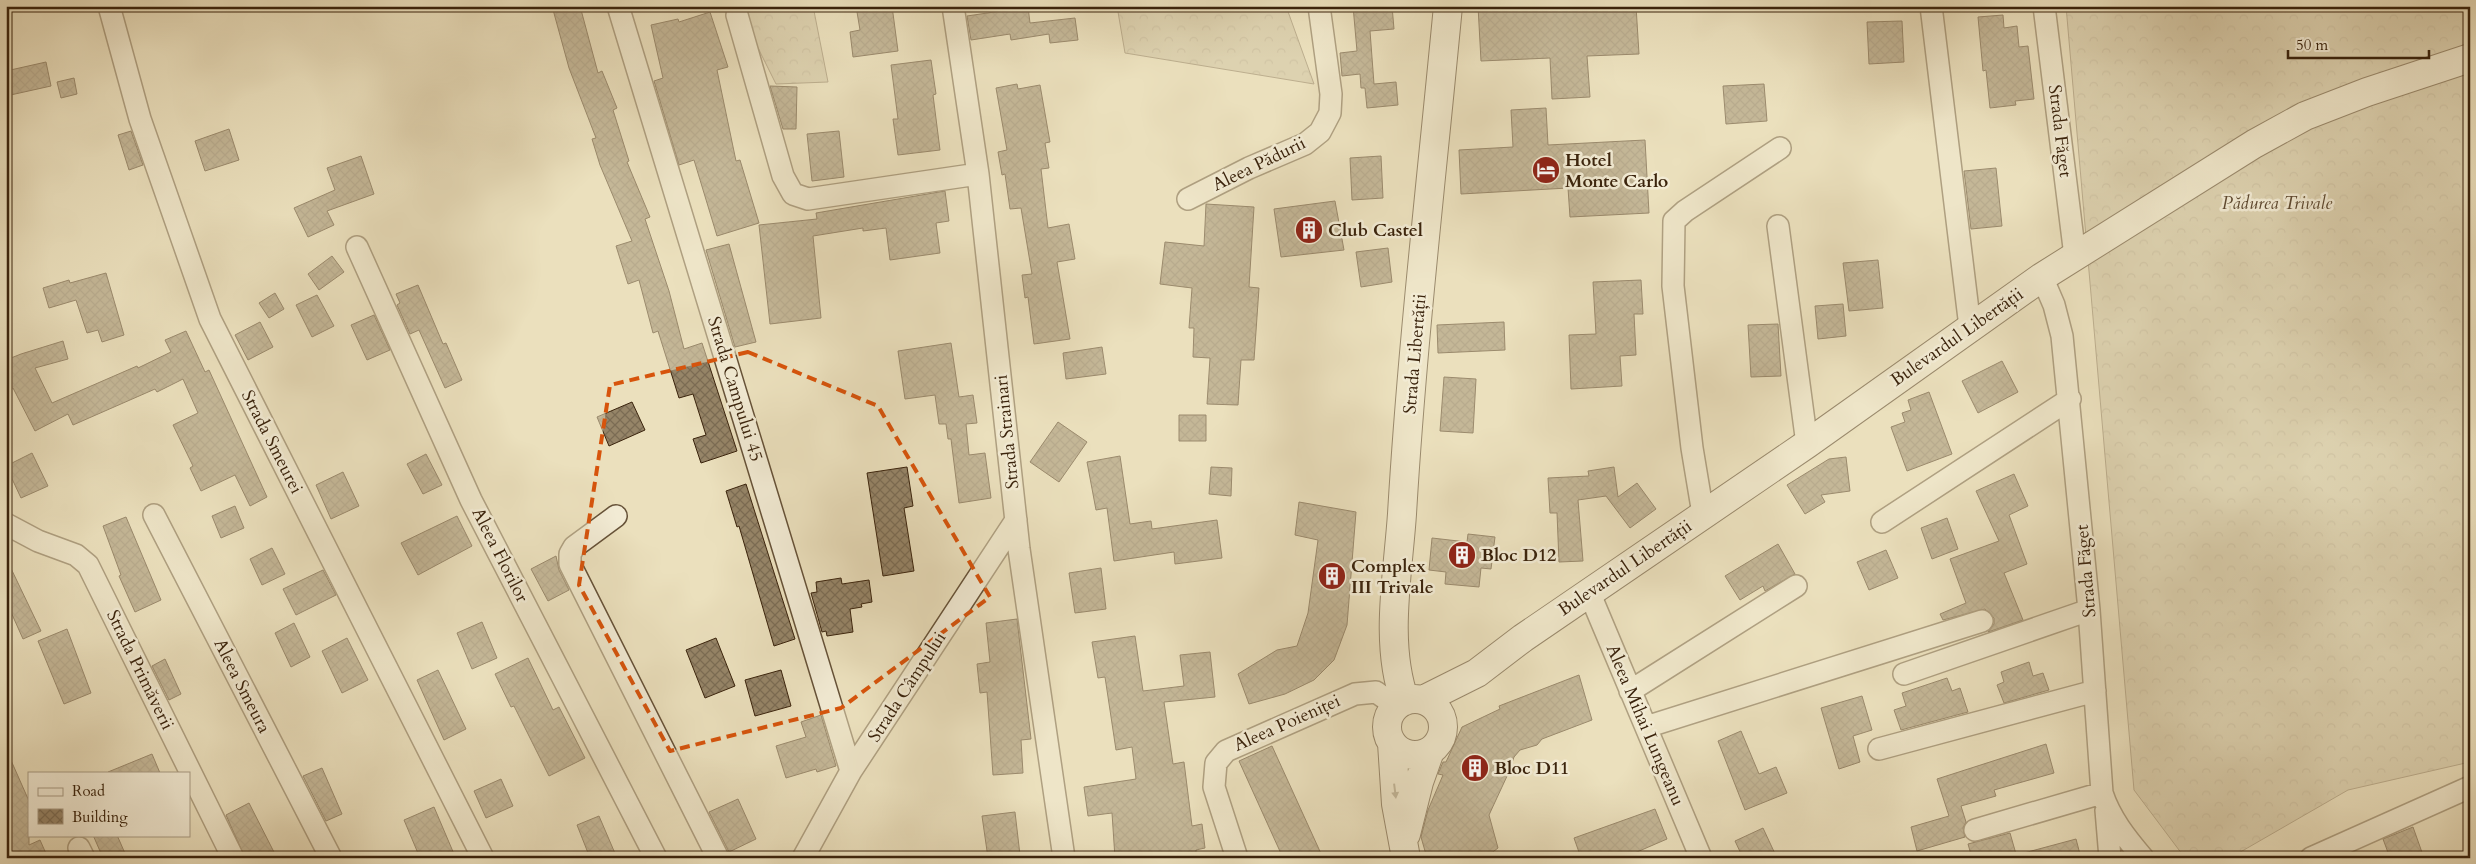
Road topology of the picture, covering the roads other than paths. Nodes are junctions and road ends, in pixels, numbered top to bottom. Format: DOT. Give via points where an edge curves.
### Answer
graph roads {
  1 [pos="110,6"];
  2 [pos="618,6"];
  3 [pos="953,6"];
  4 [pos="1319,6"];
  5 [pos="1448,6"];
  6 [pos="1932,6"];
  7 [pos="2044,6"];
  8 [pos="737,15"];
  9 [pos="2470,58"];
  10 [pos="1780,148"];
  11 [pos="978,174"];
  12 [pos="1188,199"];
  13 [pos="1778,226"];
  14 [pos="357,246"];
  15 [pos="2075,256"];
  16 [pos="2042,277"];
  17 [pos="1970,327"];
  18 [pos="2070,399"];
  19 [pos="1807,444"];
  20 [pos="1703,514"];
  21 [pos="154,515"];
  22 [pos="616,516"];
  23 [pos="1016,520"];
  24 [pos="1882,522"];
  25 [pos="6,524"];
  26 [pos="1796,586"];
  27 [pos="1589,592"];
  28 [pos="2089,610"];
  29 [pos="1982,622"];
  30 [pos="1477,673"];
  31 [pos="1904,674"];
  32 [pos="1630,691"];
  33 [pos="2095,691"];
  34 [pos="1408,702"];
  35 [pos="1443,727"];
  36 [pos="1646,727"];
  37 [pos="1392,743"];
  38 [pos="1879,749"];
  39 [pos="1430,751"];
  40 [pos="851,771"];
  41 [pos="2470,787"];
  42 [pos="2104,800"];
  43 [pos="1975,830"];
  44 [pos="1405,852"];
  45 [pos="233,858"];
  46 [pos="331,858"];
  47 [pos="483,858"];
  48 [pos="656,858"];
  49 [pos="718,858"];
  50 [pos="803,858"];
  51 [pos="1064,858"];
  52 [pos="1237,858"];
  53 [pos="1701,858"];
  54 [pos="2110,858"];
  55 [pos="2142,858"];
  56 [pos="2311,858"];
  1 -- 47 [label="street, Strada Smeurei" via="140,119 210,319"];
  2 -- 40 [label="street, Strada Campului 45"];
  3 -- 11 [label="street, Strada Strainari"];
  4 -- 12 [label="street, Aleea Pădurii" via="1331,94 1330,113 1320,132 1305,144"];
  5 -- 34 [label="main road, Strada Libertății" via="1405,465 1395,622 1395,670"];
  6 -- 17 [label="street"];
  7 -- 15 [label="street, Strada Făget"];
  8 -- 11 [label="street" via="783,176 793,194 808,199"];
  9 -- 15 [label="main road, Bulevardul Libertății" via="2305,116 2254,144"];
  10 -- 20 [label="street" via="1674,221 1673,286"];
  11 -- 23 [label="street, Strada Strainari"];
  13 -- 19 [label="street"];
  14 -- 48 [label="street, Aleea Florilor" via="471,500"];
  15 -- 16 [label="main road, Bulevardul Libertății"];
  16 -- 17 [label="main road, Bulevardul Libertății"];
  16 -- 18 [label="street, Strada Făget" via="2062,336"];
  17 -- 19 [label="main road, Bulevardul Libertății"];
  18 -- 24 [label="street"];
  18 -- 28 [label="street, Strada Făget"];
  19 -- 20 [label="main road, Bulevardul Libertății"];
  20 -- 27 [label="main road, Bulevardul Libertății"];
  21 -- 46 [label="street, Aleea Smeura"];
  22 -- 49 [label="street" via="574,547 570,564"];
  23 -- 40 [label="street, Strada Câmpului"];
  23 -- 51 [label="street, Strada Strainari"];
  25 -- 45 [label="street, Strada Primăverii" via="76,555 88,565"];
  26 -- 32 [label="street"];
  27 -- 30 [label="main road, Bulevardul Libertății"];
  27 -- 32 [label="street, Aleea Mihai Lungeanu"];
  28 -- 31 [label="street"];
  28 -- 33 [label="street, Strada Făget"];
  29 -- 36 [label="street"];
  30 -- 34 [label="main road, Bulevardul Libertății"];
  30 -- 35 [label="main road, Bulevardul Libertății"];
  32 -- 36 [label="street, Aleea Mihai Lungeanu"];
  33 -- 38 [label="street"];
  33 -- 42 [label="street, Strada Făget"];
  34 -- 35 [label="main road" via="1436,709"];
  34 -- 37 [label="main road" via="1390,714 1387,734"];
  34 -- 52 [label="street, Aleea Poieniței" via="1376,692 1355,694 1226,751 1216,762 1214,786"];
  35 -- 39 [label="main road" via="1437,744"];
  36 -- 53 [label="street, Aleea Mihai Lungeanu"];
  37 -- 39 [label="main road" via="1397,749 1413,755"];
  37 -- 44 [label="main road, one-way" via="1396,804"];
  39 -- 44 [label="main road" via="1411,809"];
  40 -- 50 [label="street, Strada Câmpului"];
  41 -- 56 [label="street"];
  42 -- 43 [label="street"];
  42 -- 54 [label="street"];
  42 -- 55 [label="street, Strada Făget" via="2124,837"];
}
